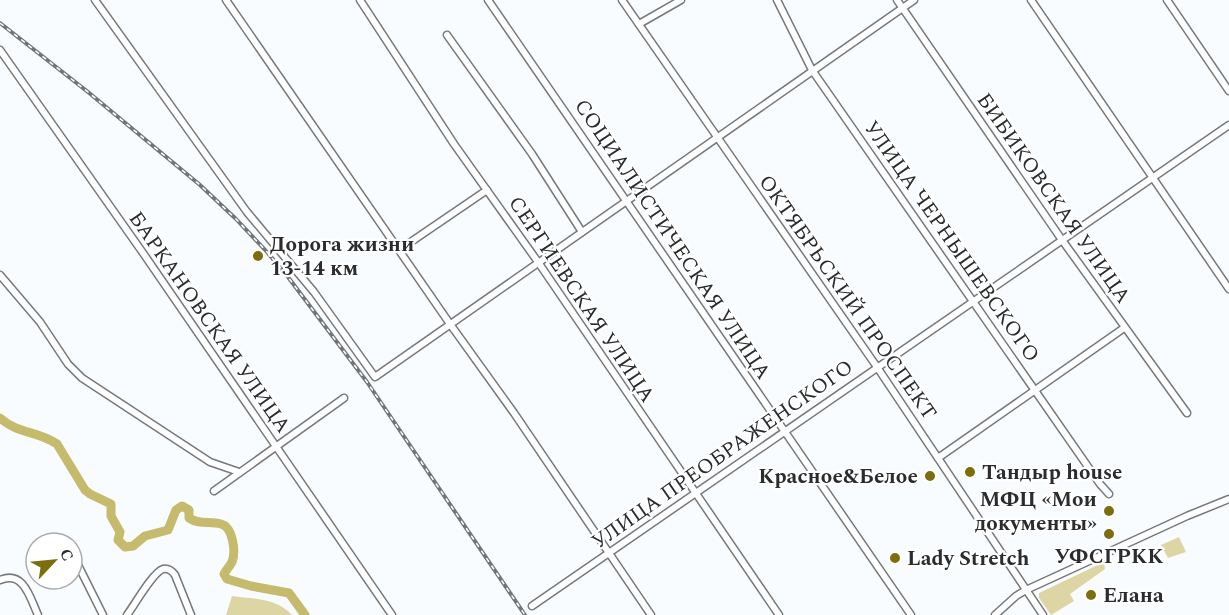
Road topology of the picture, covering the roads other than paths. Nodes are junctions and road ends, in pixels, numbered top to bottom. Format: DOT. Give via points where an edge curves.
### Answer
graph roads {
  1 [pos="95,0"];
  2 [pos="226,0"];
  3 [pos="360,0"];
  4 [pos="488,0"];
  5 [pos="622,0"];
  6 [pos="681,0"];
  7 [pos="777,0"];
  8 [pos="897,0"];
  9 [pos="914,0"];
  10 [pos="1031,0"];
  11 [pos="1167,0"];
  12 [pos="903,8"];
  13 [pos="639,24"];
  14 [pos="447,35"];
  15 [pos="0,50"];
  16 [pos="812,70"];
  17 [pos="1229,91"];
  18 [pos="1229,125"];
  19 [pos="717,138"];
  20 [pos="1152,177"];
  21 [pos="487,190"];
  22 [pos="626,201"];
  23 [pos="582,232"];
  24 [pos="1062,240"];
  25 [pos="399,250"];
  26 [pos="538,262"];
  27 [pos="0,276"];
  28 [pos="1229,289"];
  29 [pos="973,300"];
  30 [pos="450,324"];
  31 [pos="1124,328"];
  32 [pos="877,367"];
  33 [pos="1036,391"];
  34 [pos="344,398"];
  35 [pos="1187,413"];
  36 [pos="784,432"];
  37 [pos="275,446"];
  38 [pos="938,458"];
  39 [pos="239,472"];
  40 [pos="214,491"];
  41 [pos="695,494"];
  42 [pos="1109,494"];
  43 [pos="1229,499"];
  44 [pos="609,552"];
  45 [pos="84,577"];
  46 [pos="0,580"];
  47 [pos="1026,590"];
  48 [pos="532,606"];
  49 [pos="38,615"];
  50 [pos="103,615"];
  51 [pos="127,615"];
  52 [pos="191,615"];
  53 [pos="392,615"];
  54 [pos="651,615"];
  55 [pos="779,615"];
  56 [pos="911,615"];
  57 [pos="995,615"];
  58 [pos="1043,615"];
  1 -- 30 [label="street" via="247,212 315,291 375,377"];
  2 -- 25 [label="street"];
  3 -- 21 [label="street, СЕРГИЕВСКАЯ УЛИЦА"];
  4 -- 22 [label="street, СОЦИАЛИСТИЧЕСКАЯ УЛИЦА"];
  5 -- 13 [label="street, ОКТЯБРЬСКИЙ ПРОСПЕКТ"];
  6 -- 13 [label="street"];
  7 -- 16 [label="street, УЛИЦА ЧЕРНЫШЕВСКОГО"];
  8 -- 12 [label="street, БИБИКОВСКАЯ УЛИЦА"];
  9 -- 12 [label="street"];
  10 -- 20 [label="street"];
  11 -- 17 [label="street"];
  12 -- 16 [label="street"];
  12 -- 24 [label="street, БИБИКОВСКАЯ УЛИЦА"];
  13 -- 19 [label="street, ОКТЯБРЬСКИЙ ПРОСПЕКТ"];
  14 -- 23 [label="street"];
  15 -- 37 [label="street, БАРКАНОВСКАЯ УЛИЦА"];
  16 -- 19 [label="street"];
  16 -- 29 [label="street, УЛИЦА ЧЕРНЫШЕВСКОГО"];
  18 -- 20 [label="street, УЛИЦА ПРЕОБРАЖЕНСКОГО"];
  19 -- 22 [label="street"];
  19 -- 32 [label="street, ОКТЯБРЬСКИЙ ПРОСПЕКТ"];
  20 -- 24 [label="street, УЛИЦА ПРЕОБРАЖЕНСКОГО"];
  20 -- 28 [label="street"];
  21 -- 25 [label="street"];
  21 -- 26 [label="street, СЕРГИЕВСКАЯ УЛИЦА"];
  22 -- 23 [label="street"];
  22 -- 36 [label="street, СОЦИАЛИСТИЧЕСКАЯ УЛИЦА"];
  23 -- 26 [label="street"];
  24 -- 29 [label="street, УЛИЦА ПРЕОБРАЖЕНСКОГО"];
  24 -- 31 [label="street, БИБИКОВСКАЯ УЛИЦА"];
  25 -- 30 [label="street"];
  26 -- 30 [label="street"];
  26 -- 41 [label="street, СЕРГИЕВСКАЯ УЛИЦА"];
  27 -- 39 [label="street" via="40,322 68,364 87,382 210,462"];
  29 -- 32 [label="street, УЛИЦА ПРЕОБРАЖЕНСКОГО"];
  29 -- 33 [label="street, УЛИЦА ЧЕРНЫШЕВСКОГО"];
  30 -- 44 [label="street"];
  31 -- 33 [label="street"];
  31 -- 35 [label="street, БИБИКОВСКАЯ УЛИЦА"];
  32 -- 36 [label="street, УЛИЦА ПРЕОБРАЖЕНСКОГО"];
  32 -- 38 [label="street, ОКТЯБРЬСКИЙ ПРОСПЕКТ"];
  33 -- 38 [label="street"];
  33 -- 42 [label="street, УЛИЦА ЧЕРНЫШЕВСКОГО"];
  34 -- 37 [label="street"];
  36 -- 41 [label="street, УЛИЦА ПРЕОБРАЖЕНСКОГО"];
  36 -- 56 [label="street, СОЦИАЛИСТИЧЕСКАЯ УЛИЦА"];
  37 -- 39 [label="street"];
  37 -- 53 [label="street, БАРКАНОВСКАЯ УЛИЦА"];
  38 -- 47 [label="street, ОКТЯБРЬСКИЙ ПРОСПЕКТ"];
  39 -- 40 [label="street"];
  41 -- 44 [label="street, УЛИЦА ПРЕОБРАЖЕНСКОГО"];
  41 -- 55 [label="street, СЕРГИЕВСКАЯ УЛИЦА"];
  43 -- 47 [label="street"];
  44 -- 48 [label="street, УЛИЦА ПРЕОБРАЖЕНСКОГО"];
  44 -- 54 [label="street"];
  45 -- 50 [label="street"];
  46 -- 49 [label="street" via="17,579 25,586"];
  47 -- 57 [label="street"];
  47 -- 58 [label="street, ОКТЯБРЬСКИЙ ПРОСПЕКТ"];
  51 -- 52 [label="street" via="164,569 173,573"];
}
